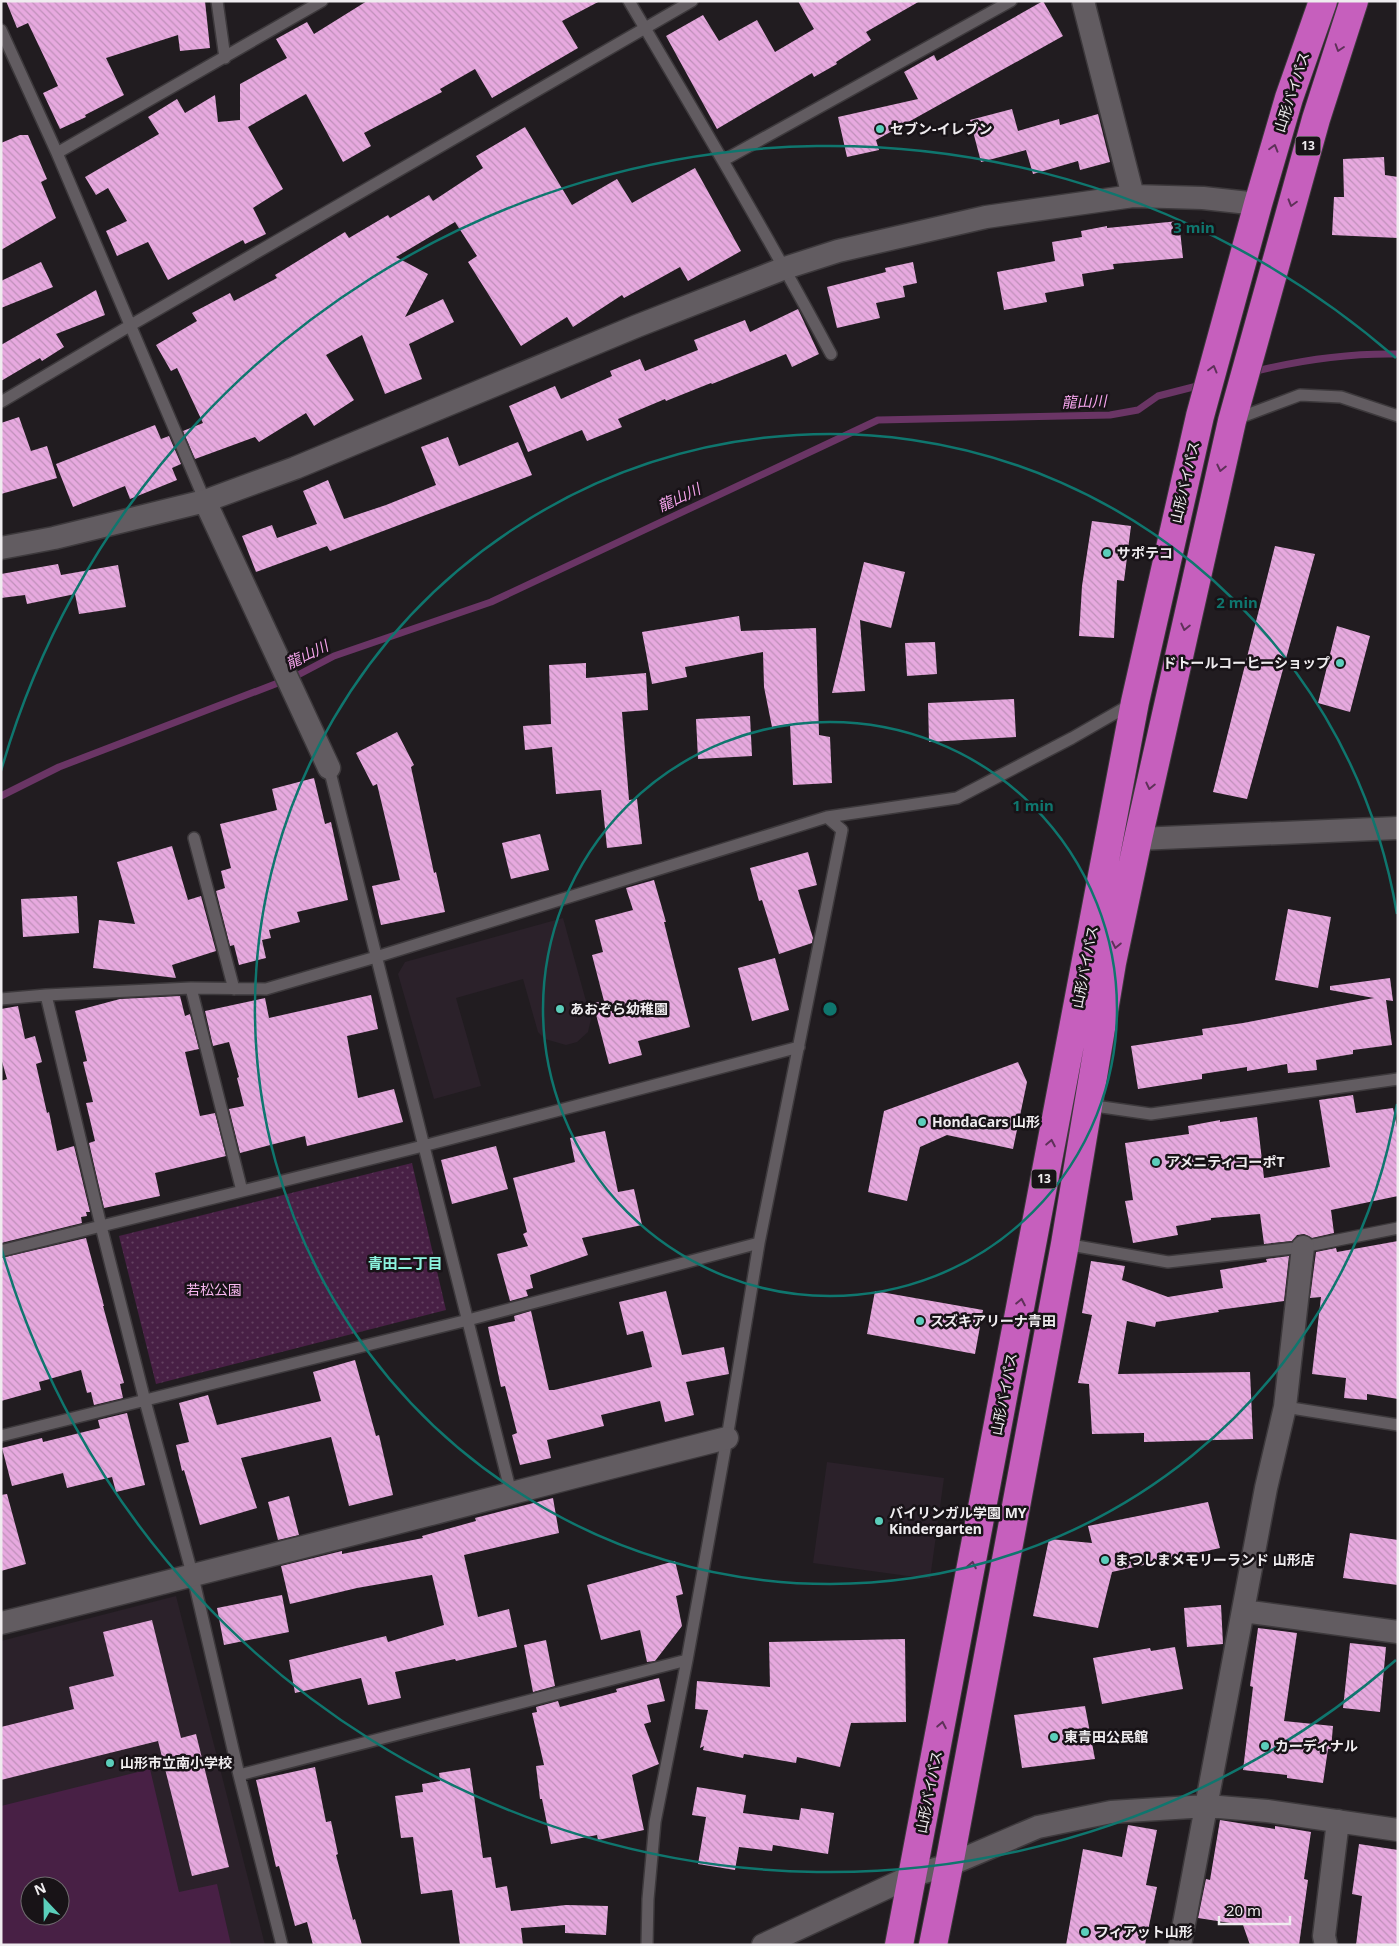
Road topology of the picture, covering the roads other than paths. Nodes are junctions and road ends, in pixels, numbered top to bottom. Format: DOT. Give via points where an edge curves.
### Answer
graph roads {
  1 [pos="217,1"];
  2 [pos="322,1"];
  3 [pos="629,1"];
  4 [pos="692,1"];
  5 [pos="1011,1"];
  6 [pos="1083,1"];
  7 [pos="1323,1"];
  8 [pos="1354,1"];
  9 [pos="645,28"];
  10 [pos="1,30"];
  11 [pos="225,58"];
  12 [pos="57,154"];
  13 [pos="724,160"];
  14 [pos="1133,196"];
  15 [pos="1258,204"];
  16 [pos="785,268"];
  17 [pos="131,325"];
  18 [pos="831,354"];
  19 [pos="1,402"];
  20 [pos="1398,416"];
  21 [pos="1232,421"];
  22 [pos="206,501"];
  23 [pos="1,548"];
  24 [pos="1135,702"];
  25 [pos="329,768"];
  26 [pos="827,817"];
  27 [pos="1398,828"];
  28 [pos="194,838"];
  29 [pos="1138,838"];
  30 [pos="376,957"];
  31 [pos="191,988"];
  32 [pos="234,989"];
  33 [pos="46,995"];
  34 [pos="1,999"];
  35 [pos="799,1047"];
  36 [pos="1398,1079"];
  37 [pos="1088,1104"];
  38 [pos="423,1146"];
  39 [pos="242,1191"];
  40 [pos="101,1226"];
  41 [pos="1398,1228"];
  42 [pos="759,1243"];
  43 [pos="1065,1244"];
  44 [pos="1303,1247"];
  45 [pos="1,1252"];
  46 [pos="468,1320"];
  47 [pos="145,1401"];
  48 [pos="1284,1408"];
  49 [pos="1398,1425"];
  50 [pos="1,1436"];
  51 [pos="727,1438"];
  52 [pos="511,1493"];
  53 [pos="193,1577"];
  54 [pos="1243,1611"];
  55 [pos="1,1623"];
  56 [pos="1398,1632"];
  57 [pos="687,1660"];
  58 [pos="238,1775"];
  59 [pos="1206,1806"];
  60 [pos="1338,1821"];
  61 [pos="1398,1830"];
  62 [pos="949,1865"];
  63 [pos="914,1875"];
  64 [pos="282,1945"];
  65 [pos="647,1945"];
  66 [pos="763,1945"];
  67 [pos="899,1945"];
  68 [pos="933,1945"];
  69 [pos="1180,1945"];
  70 [pos="1326,1945"];
  1 -- 11 [label="lane"];
  2 -- 11 [label="lane"];
  3 -- 9 [label="lane"];
  4 -- 9 [label="lane"];
  5 -- 13 [label="lane"];
  6 -- 14 [label="street"];
  15 -- 7 [label="highway, 山形バイパス / 13, one-way" via="1289,98"];
  8 -- 21 [label="highway, 山形バイパス / 13, one-way" via="1316,119"];
  9 -- 13 [label="lane"];
  9 -- 17 [label="lane"];
  10 -- 12 [label="lane"];
  11 -- 12 [label="lane"];
  12 -- 17 [label="lane"];
  13 -- 16 [label="lane"];
  14 -- 15 [label="street"];
  14 -- 16 [label="street" via="986,218 838,251"];
  24 -- 15 [label="highway, 山形バイパス / 13, one-way" via="1200,416"];
  16 -- 18 [label="lane"];
  16 -- 22 [label="street" via="295,468"];
  17 -- 19 [label="lane"];
  17 -- 22 [label="lane"];
  20 -- 21 [label="lane" via="1341,397 1300,395"];
  21 -- 29 [label="highway, 山形バイパス / 13, one-way"];
  22 -- 23 [label="street"];
  22 -- 25 [label="street"];
  24 -- 26 [label="lane" via="957,798"];
  63 -- 24 [label="highway, 山形バイパス / 13, one-way"];
  25 -- 30 [label="lane"];
  26 -- 30 [label="lane"];
  26 -- 35 [label="lane" via="842,830"];
  27 -- 29 [label="street"];
  28 -- 32 [label="lane"];
  29 -- 37 [label="highway, 山形バイパス / 13, one-way"];
  30 -- 32 [label="lane" via="266,989"];
  30 -- 38 [label="lane"];
  31 -- 32 [label="lane"];
  31 -- 33 [label="lane"];
  31 -- 39 [label="lane"];
  33 -- 34 [label="lane"];
  33 -- 40 [label="lane"];
  35 -- 38 [label="lane"];
  35 -- 42 [label="lane"];
  36 -- 37 [label="lane" via="1151,1114"];
  37 -- 43 [label="highway, 山形バイパス / 13"];
  38 -- 39 [label="lane"];
  38 -- 46 [label="lane"];
  39 -- 40 [label="lane"];
  40 -- 45 [label="lane"];
  40 -- 47 [label="lane"];
  41 -- 44 [label="lane"];
  42 -- 46 [label="lane"];
  42 -- 51 [label="lane"];
  43 -- 44 [label="lane" via="1168,1262"];
  43 -- 62 [label="highway, 山形バイパス / 13"];
  44 -- 48 [label="street"];
  46 -- 47 [label="lane"];
  46 -- 52 [label="lane"];
  47 -- 50 [label="lane"];
  47 -- 53 [label="lane"];
  48 -- 49 [label="lane"];
  48 -- 54 [label="street"];
  51 -- 52 [label="street"];
  51 -- 57 [label="lane"];
  52 -- 53 [label="street"];
  53 -- 55 [label="street"];
  53 -- 58 [label="lane"];
  54 -- 56 [label="street"];
  54 -- 59 [label="street"];
  57 -- 58 [label="lane"];
  57 -- 65 [label="lane" via="655,1822"];
  58 -- 64 [label="lane"];
  59 -- 60 [label="street"];
  59 -- 62 [label="street" via="1111,1812 1038,1827"];
  59 -- 69 [label="street"];
  60 -- 61 [label="street"];
  60 -- 70 [label="street" via="1324,1936"];
  62 -- 63 [label="street"];
  62 -- 68 [label="highway, 山形バイパス / 13"];
  63 -- 66 [label="street"];
  63 -- 67 [label="highway, 山形バイパス / 13"];
}
